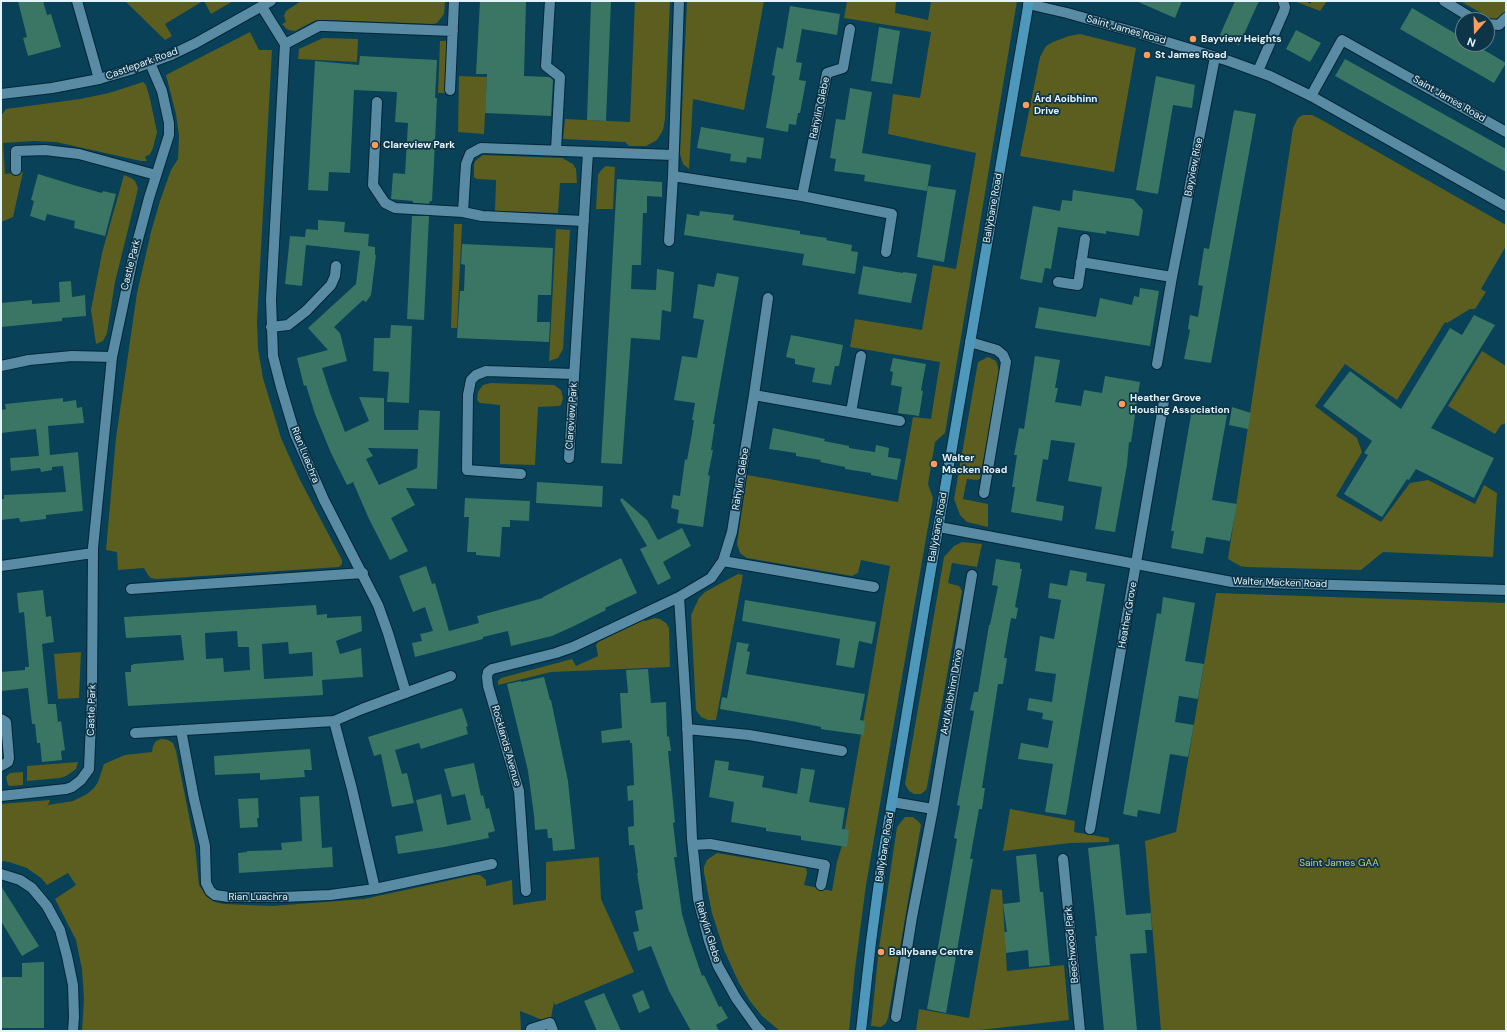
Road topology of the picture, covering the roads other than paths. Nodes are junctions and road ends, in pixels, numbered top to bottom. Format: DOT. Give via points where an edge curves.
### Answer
graph roads {
  1 [pos="77,1"];
  2 [pos="271,1"];
  3 [pos="454,1"];
  4 [pos="550,1"];
  5 [pos="678,1"];
  6 [pos="1283,1"];
  7 [pos="1444,1"];
  8 [pos="1029,3"];
  9 [pos="262,7"];
  10 [pos="1461,12"];
  11 [pos="1506,18"];
  12 [pos="1495,25"];
  13 [pos="850,29"];
  14 [pos="453,31"];
  15 [pos="285,44"];
  16 [pos="1215,57"];
  17 [pos="150,63"];
  18 [pos="1258,71"];
  19 [pos="99,79"];
  20 [pos="450,90"];
  21 [pos="1,94"];
  22 [pos="1311,96"];
  23 [pos="378,102"];
  24 [pos="1506,132"];
  25 [pos="556,150"];
  26 [pos="588,152"];
  27 [pos="673,156"];
  28 [pos="16,170"];
  29 [pos="156,175"];
  30 [pos="673,176"];
  31 [pos="802,196"];
  32 [pos="1506,206"];
  33 [pos="463,212"];
  34 [pos="584,221"];
  35 [pos="1085,239"];
  36 [pos="669,241"];
  37 [pos="886,252"];
  38 [pos="1081,262"];
  39 [pos="336,266"];
  40 [pos="1172,277"];
  41 [pos="1058,282"];
  42 [pos="768,298"];
  43 [pos="271,327"];
  44 [pos="970,342"];
  45 [pos="861,356"];
  46 [pos="112,357"];
  47 [pos="1157,364"];
  48 [pos="1,366"];
  49 [pos="574,374"];
  50 [pos="754,395"];
  51 [pos="1164,401"];
  52 [pos="851,412"];
  53 [pos="900,421"];
  54 [pos="569,458"];
  55 [pos="521,474"];
  56 [pos="984,493"];
  57 [pos="939,527"];
  58 [pos="93,553"];
  59 [pos="723,561"];
  60 [pos="1137,564"];
  61 [pos="1,566"];
  62 [pos="363,573"];
  63 [pos="972,575"];
  64 [pos="874,587"];
  65 [pos="131,589"];
  66 [pos="1506,590"];
  67 [pos="679,597"];
  68 [pos="556,653"];
  69 [pos="451,676"];
  70 [pos="406,693"];
  71 [pos="1,719"];
  72 [pos="334,721"];
  73 [pos="688,729"];
  74 [pos="181,730"];
  75 [pos="135,733"];
  76 [pos="842,751"];
  77 [pos="1,766"];
  78 [pos="1,796"];
  79 [pos="892,802"];
  80 [pos="933,809"];
  81 [pos="1090,829"];
  82 [pos="692,845"];
  83 [pos="1063,859"];
  84 [pos="492,864"];
  85 [pos="1,874"];
  86 [pos="821,885"];
  87 [pos="375,889"];
  88 [pos="526,891"];
  89 [pos="896,1017"];
  90 [pos="531,1029"];
  91 [pos="73,1031"];
  92 [pos="553,1031"];
  93 [pos="761,1031"];
  94 [pos="861,1031"];
  95 [pos="1080,1031"];
  1 -- 19 [label="street"];
  2 -- 9 [label="street, Castlepark Road"];
  3 -- 14 [label="street"];
  4 -- 25 [label="street" via="546,66 560,77"];
  5 -- 27 [label="street"];
  6 -- 18 [label="street" via="1284,11"];
  7 -- 10 [label="street"];
  8 -- 16 [label="street, Saint James Road" via="1103,22"];
  8 -- 44 [label="main road, Ballybane Road"];
  9 -- 15 [label="street"];
  9 -- 17 [label="street, Castlepark Road" via="196,43"];
  11 -- 12 [label="street" via="1499,25"];
  13 -- 31 [label="street, Rahylin Glebe" via="843,68 827,73"];
  14 -- 15 [label="street" via="324,26"];
  14 -- 20 [label="street"];
  15 -- 43 [label="street, Rian Luachra"];
  16 -- 18 [label="street, Saint James Road"];
  16 -- 40 [label="street, Bayview Rise"];
  17 -- 19 [label="street, Castlepark Road"];
  17 -- 29 [label="street, Castle Park" via="162,91 170,130"];
  18 -- 22 [label="street, Saint James Road"];
  19 -- 21 [label="street, Castlepark Road"];
  22 -- 24 [label="street, Saint James Road" via="1342,40"];
  22 -- 32 [label="street, Saint James Road"];
  23 -- 33 [label="street" via="373,185 384,203 395,208"];
  25 -- 26 [label="street"];
  25 -- 33 [label="street" via="486,148 473,152 466,164"];
  26 -- 27 [label="street"];
  26 -- 34 [label="street, Clareview Park"];
  27 -- 30 [label="street"];
  28 -- 29 [label="street" via="16,151 45,150 79,154"];
  29 -- 46 [label="street, Castle Park" via="132,258"];
  30 -- 31 [label="street"];
  30 -- 36 [label="street"];
  31 -- 37 [label="street" via="892,214"];
  33 -- 34 [label="street" via="482,216"];
  34 -- 49 [label="street, Clareview Park"];
  35 -- 38 [label="street"];
  38 -- 40 [label="street"];
  38 -- 41 [label="street" via="1078,285"];
  39 -- 43 [label="street" via="331,285 306,311 288,325"];
  40 -- 47 [label="street, Bayview Rise"];
  42 -- 50 [label="street, Rahylin Glebe"];
  43 -- 62 [label="street, Rian Luachra" via="273,356 295,434 324,500"];
  44 -- 56 [label="street" via="997,350 1006,362"];
  44 -- 57 [label="main road, Ballybane Road"];
  45 -- 52 [label="street"];
  46 -- 48 [label="street" via="72,356"];
  46 -- 58 [label="street, Castle Park"];
  49 -- 54 [label="street, Clareview Park"];
  49 -- 55 [label="street, Clareview Park" via="486,371 473,377 468,395 467,470"];
  50 -- 52 [label="street"];
  50 -- 59 [label="street, Rahylin Glebe" via="732,532"];
  51 -- 60 [label="street, Heather Grove"];
  52 -- 53 [label="street"];
  57 -- 60 [label="street, Walter Macken Road"];
  57 -- 79 [label="main road, Ballybane Road"];
  58 -- 61 [label="street"];
  58 -- 78 [label="street, Castle Park" via="89,769 81,780 66,789"];
  59 -- 64 [label="street"];
  59 -- 67 [label="street, Rahylin Glebe" via="710,578"];
  60 -- 66 [label="street, Walter Macken Road" via="1232,582"];
  60 -- 81 [label="street, Heather Grove"];
  62 -- 65 [label="street"];
  62 -- 70 [label="street, Rian Luachra" via="378,605"];
  63 -- 80 [label="street, Ard Aoibhinn Drive"];
  67 -- 68 [label="street, Rahylin Glebe"];
  67 -- 73 [label="street, Rahylin Glebe"];
  68 -- 88 [label="street, Rocklands Avenue" via="492,669 487,677 519,792"];
  69 -- 70 [label="street"];
  70 -- 72 [label="street"];
  71 -- 77 [label="street" via="6,722 9,758 8,762"];
  72 -- 74 [label="street"];
  72 -- 87 [label="street"];
  73 -- 76 [label="street" via="749,735"];
  73 -- 82 [label="street, Rahylin Glebe"];
  74 -- 75 [label="street"];
  74 -- 87 [label="street, Rian Luachra" via="205,846 206,883 210,891 215,895 229,898 330,895"];
  79 -- 80 [label="street"];
  79 -- 94 [label="main road, Ballybane Road" via="871,942"];
  80 -- 89 [label="street, Ard Aoibhinn Drive"];
  82 -- 86 [label="street" via="710,844 825,865"];
  82 -- 93 [label="street, Rahylin Glebe" via="698,899 712,950 736,998"];
  83 -- 95 [label="street, Beechwood Park"];
  84 -- 87 [label="street, Rian Luachra"];
  85 -- 91 [label="street" via="20,880 32,888 43,900 60,930 73,985"];
  90 -- 92 [label="street" via="550,1023"];
}
